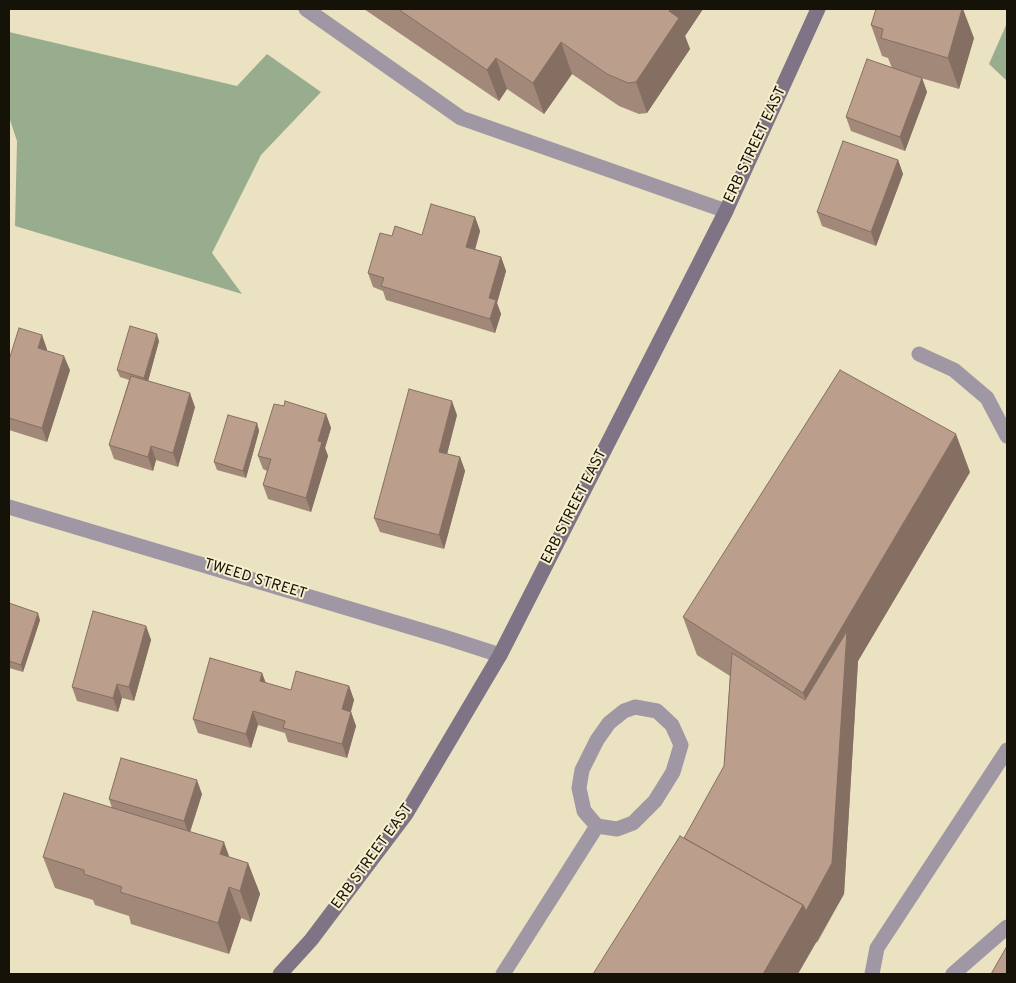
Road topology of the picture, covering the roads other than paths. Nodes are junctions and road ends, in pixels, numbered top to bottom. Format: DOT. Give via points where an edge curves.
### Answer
graph roads {
  1 [pos="306,9"];
  2 [pos="818,9"];
  3 [pos="726,210"];
  4 [pos="919,354"];
  5 [pos="1007,436"];
  6 [pos="9,507"];
  7 [pos="500,656"];
  8 [pos="1007,750"];
  9 [pos="597,826"];
  10 [pos="1007,927"];
  11 [pos="280,974"];
  12 [pos="503,974"];
  13 [pos="872,974"];
  14 [pos="952,974"];
  1 -- 3 [label="street" via="461,118"];
  2 -- 3 [label="main road, ERB STREET EAST"];
  3 -- 7 [label="main road, ERB STREET EAST"];
  4 -- 5 [label="street" via="954,370 986,398"];
  6 -- 7 [label="street, TWEED STREET" via="424,630"];
  7 -- 11 [label="main road, ERB STREET EAST" via="406,814 311,940"];
  8 -- 13 [label="street" via="877,948"];
  9 -- 9 [label="street" via="584,811 579,788 582,770 597,740 608,723 624,711 635,706 657,711 672,725 682,745 674,772 655,801 633,823 617,829"];
  9 -- 12 [label="street"];
  10 -- 14 [label="street"];
}
